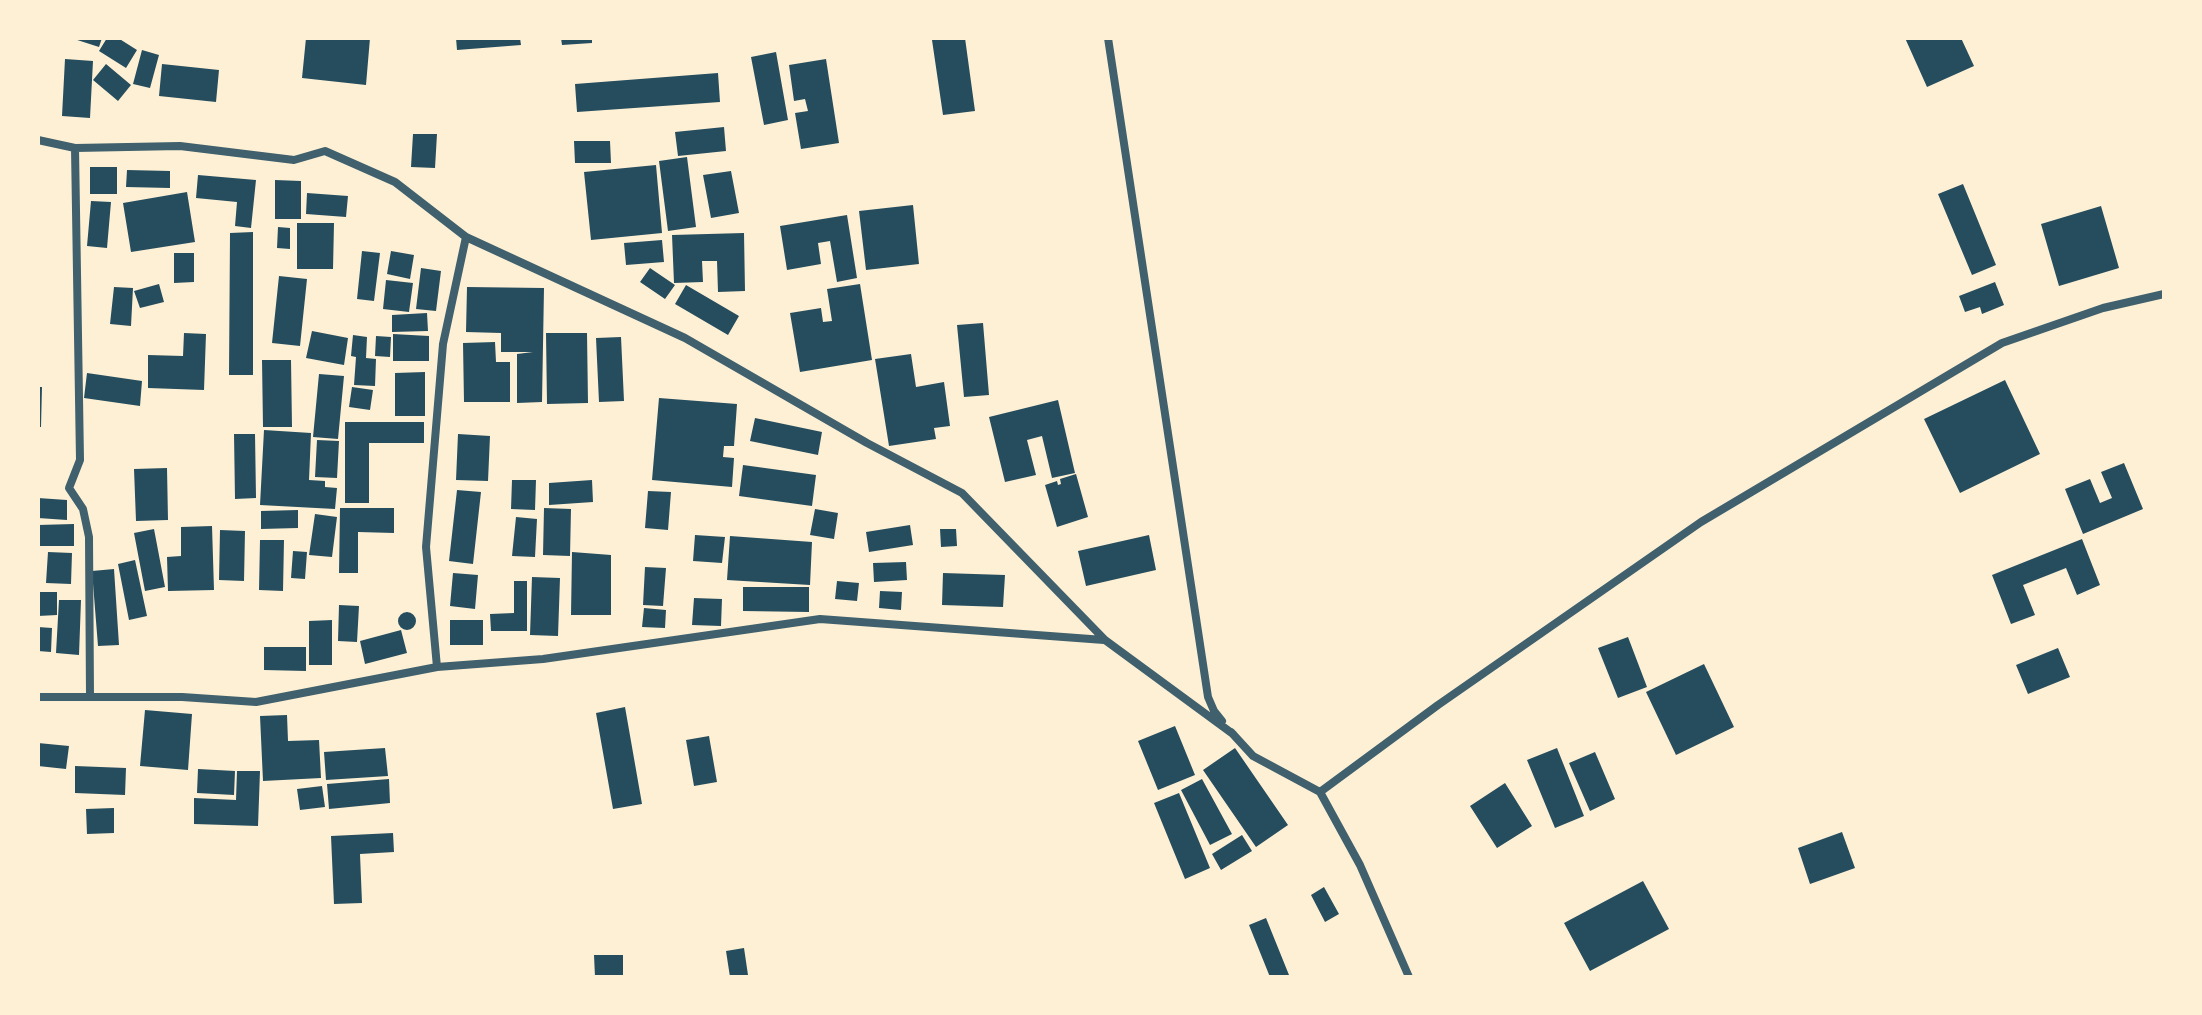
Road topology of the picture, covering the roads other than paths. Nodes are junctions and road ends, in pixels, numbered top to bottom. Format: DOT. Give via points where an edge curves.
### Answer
graph roads {
  1 [pos="1108,38"];
  2 [pos="38,140"];
  3 [pos="75,148"];
  4 [pos="466,237"];
  5 [pos="2164,294"];
  6 [pos="1105,640"];
  7 [pos="437,667"];
  8 [pos="38,697"];
  9 [pos="90,697"];
  10 [pos="1233,734"];
  11 [pos="1320,792"];
  12 [pos="1409,977"];
  1 -- 10 [label="street" via="1208,697"];
  2 -- 3 [label="street"];
  3 -- 4 [label="street" via="180,146 294,160 325,151 395,182"];
  3 -- 9 [label="street" via="80,460 69,488 83,509 89,537"];
  4 -- 6 [label="street" via="685,338 962,493"];
  4 -- 7 [label="street" via="443,344 426,547"];
  5 -- 11 [label="street" via="2103,308 2002,343 1701,522"];
  6 -- 7 [label="street" via="820,619 543,659"];
  6 -- 10 [label="street"];
  7 -- 9 [label="street" via="256,702"];
  8 -- 9 [label="street"];
  10 -- 11 [label="street" via="1253,756"];
  11 -- 12 [label="street" via="1360,865"];
}
